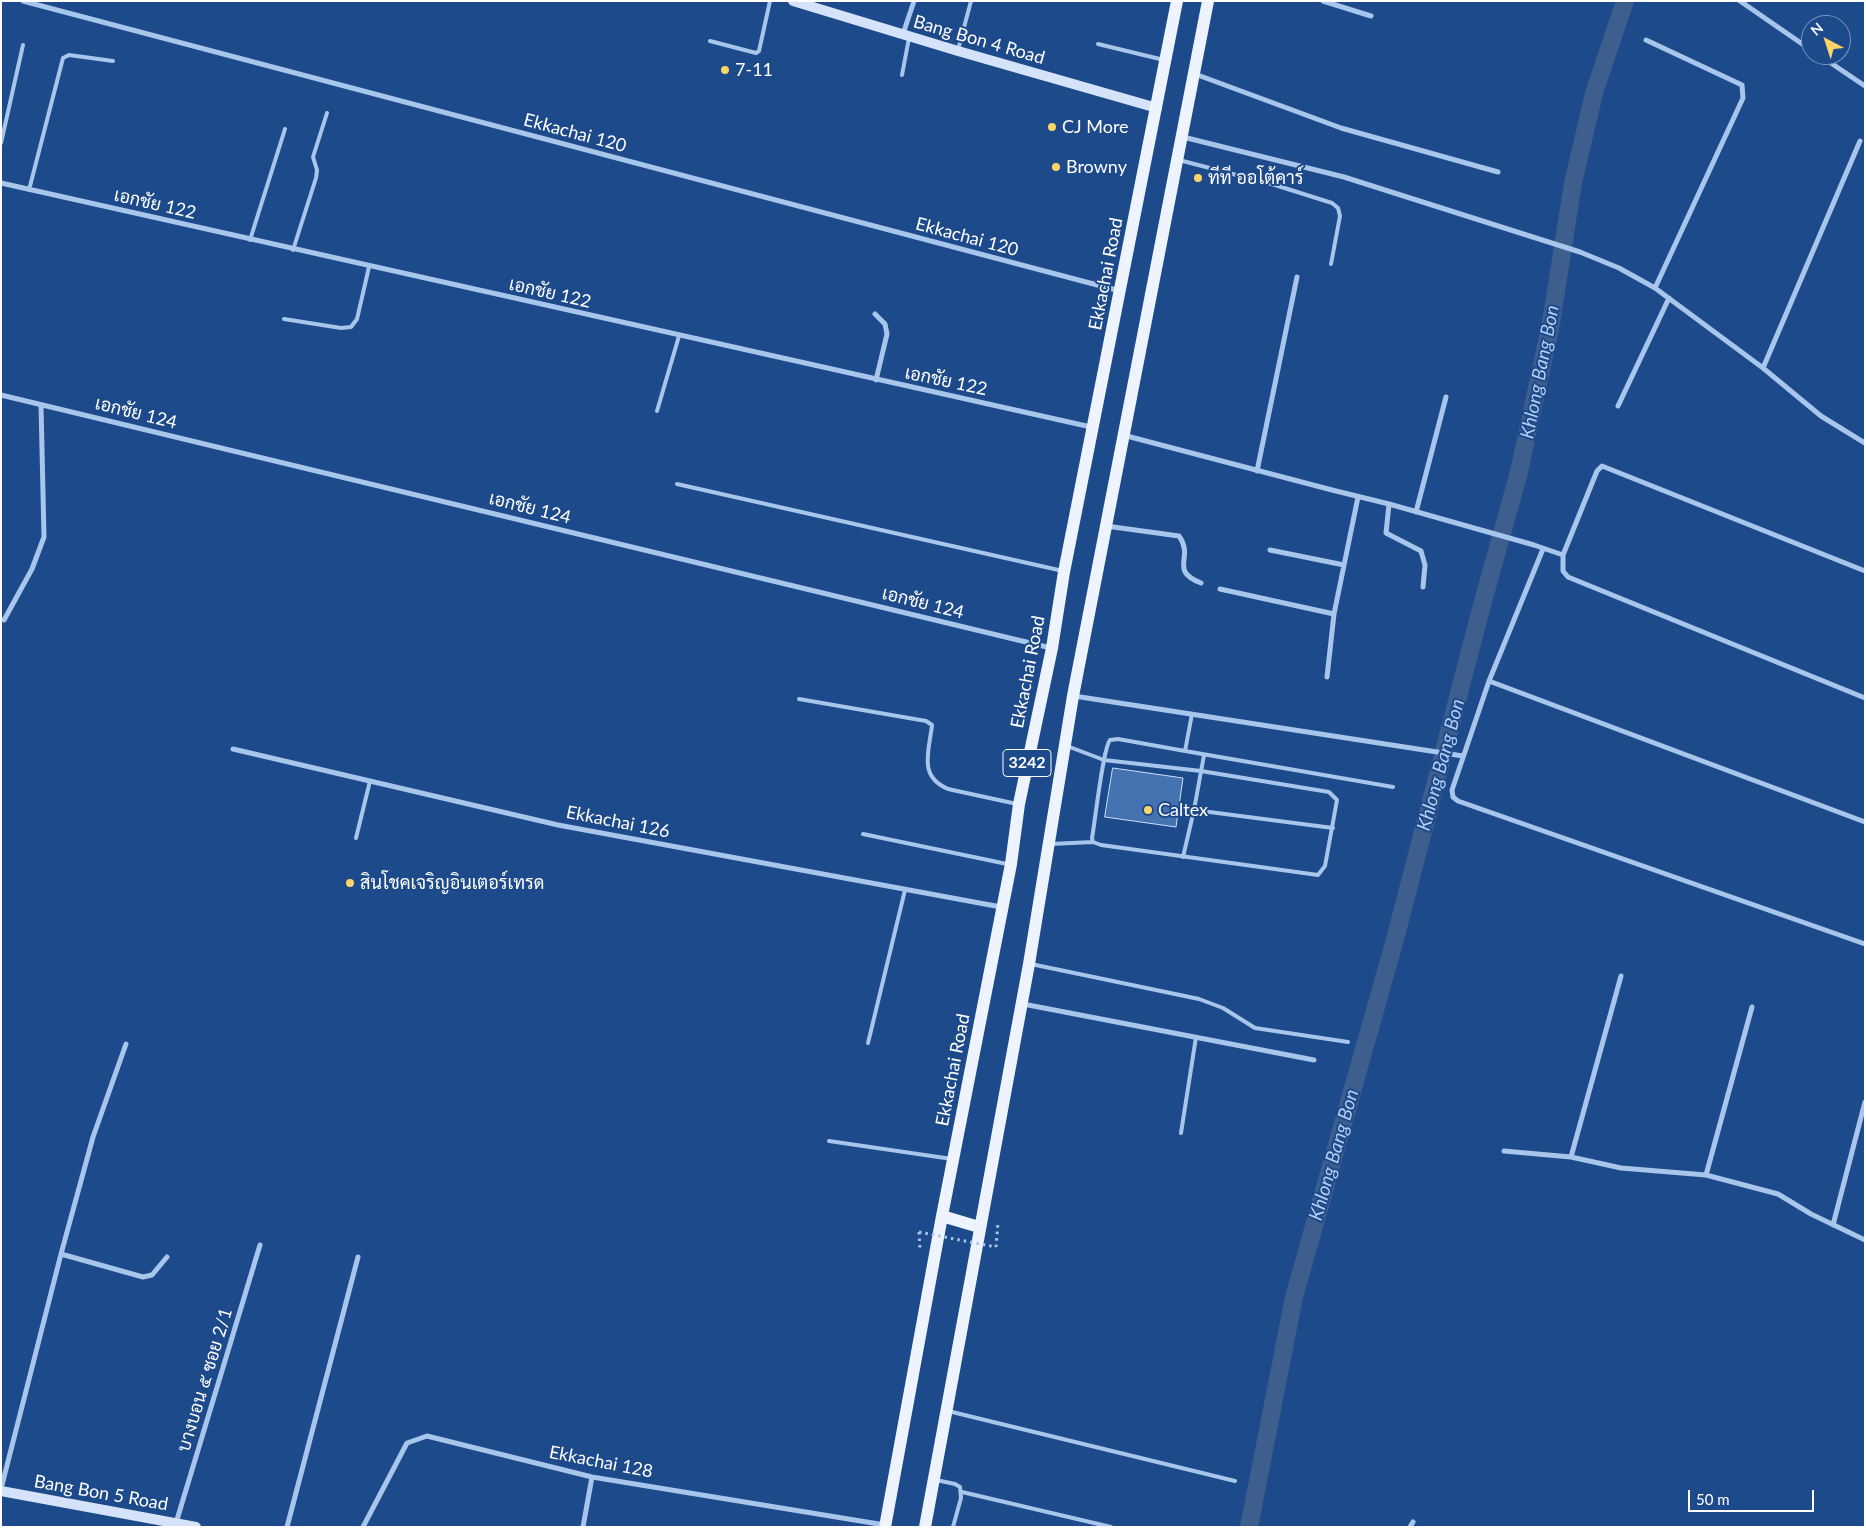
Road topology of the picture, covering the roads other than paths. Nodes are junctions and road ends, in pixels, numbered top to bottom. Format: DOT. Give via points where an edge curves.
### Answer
graph roads {
  1 [pos="23,1"];
  2 [pos="770,1"];
  3 [pos="792,1"];
  4 [pos="914,1"];
  5 [pos="971,1"];
  6 [pos="1177,1"];
  7 [pos="1208,1"];
  8 [pos="1323,1"];
  9 [pos="1740,1"];
  10 [pos="1371,16"];
  11 [pos="906,36"];
  12 [pos="1646,40"];
  13 [pos="710,41"];
  14 [pos="1801,43"];
  15 [pos="1098,44"];
  16 [pos="22,46"];
  17 [pos="958,51"];
  18 [pos="1166,60"];
  19 [pos="113,61"];
  20 [pos="1834,65"];
  21 [pos="1194,74"];
  22 [pos="902,75"];
  23 [pos="1865,86"];
  24 [pos="1157,108"];
  25 [pos="327,113"];
  26 [pos="285,129"];
  27 [pos="1183,137"];
  28 [pos="1860,141"];
  29 [pos="1,143"];
  30 [pos="1177,159"];
  31 [pos="1498,172"];
  32 [pos="1,184"];
  33 [pos="29,190"];
  34 [pos="250,240"];
  35 [pos="293,250"];
  36 [pos="1331,264"];
  37 [pos="369,267"];
  38 [pos="1297,277"];
  39 [pos="1655,288"];
  40 [pos="1120,291"];
  41 [pos="1668,298"];
  42 [pos="875,314"];
  43 [pos="284,319"];
  44 [pos="679,336"];
  45 [pos="1763,368"];
  46 [pos="876,380"];
  47 [pos="1,395"];
  48 [pos="1446,397"];
  49 [pos="41,405"];
  50 [pos="1618,406"];
  51 [pos="657,411"];
  52 [pos="1094,428"];
  53 [pos="1123,435"];
  54 [pos="1865,442"];
  55 [pos="1257,470"];
  56 [pos="677,484"];
  57 [pos="1358,497"];
  58 [pos="1390,504"];
  59 [pos="1416,512"];
  60 [pos="1105,526"];
  61 [pos="1543,549"];
  62 [pos="1270,550"];
  63 [pos="1563,555"];
  64 [pos="1344,565"];
  65 [pos="1064,572"];
  66 [pos="1865,572"];
  67 [pos="1201,583"];
  68 [pos="1423,587"];
  69 [pos="1220,589"];
  70 [pos="1334,614"];
  71 [pos="4,620"];
  72 [pos="1052,648"];
  73 [pos="1327,677"];
  74 [pos="1489,681"];
  75 [pos="1073,696"];
  76 [pos="1865,698"];
  77 [pos="799,699"];
  78 [pos="1192,714"];
  79 [pos="1065,745"];
  80 [pos="233,749"];
  81 [pos="1184,751"];
  82 [pos="1204,755"];
  83 [pos="1463,756"];
  84 [pos="1104,760"];
  85 [pos="1201,771"];
  86 [pos="370,781"];
  87 [pos="1393,787"];
  88 [pos="1019,804"];
  89 [pos="1194,810"];
  90 [pos="1865,822"];
  91 [pos="1333,828"];
  92 [pos="863,834"];
  93 [pos="356,838"];
  94 [pos="1093,842"];
  95 [pos="1049,844"];
  96 [pos="1183,857"];
  97 [pos="1011,864"];
  98 [pos="905,890"];
  99 [pos="1002,907"];
  100 [pos="1865,944"];
  101 [pos="1029,964"];
  102 [pos="1621,976"];
  103 [pos="1020,1004"];
  104 [pos="1752,1007"];
  105 [pos="1196,1038"];
  106 [pos="1348,1042"];
  107 [pos="868,1043"];
  108 [pos="126,1044"];
  109 [pos="1314,1060"];
  110 [pos="1865,1102"];
  111 [pos="1181,1133"];
  112 [pos="829,1141"];
  113 [pos="1504,1151"];
  114 [pos="1571,1157"];
  115 [pos="954,1160"];
  116 [pos="1706,1175"];
  117 [pos="942,1216"];
  118 [pos="1833,1224"];
  119 [pos="979,1226"];
  120 [pos="1865,1240"];
  121 [pos="260,1245"];
  122 [pos="61,1254"];
  123 [pos="168,1257"];
  124 [pos="358,1257"];
  125 [pos="946,1410"];
  126 [pos="592,1477"];
  127 [pos="934,1479"];
  128 [pos="1235,1481"];
  129 [pos="1,1490"];
  130 [pos="962,1492"];
  131 [pos="158,1523"];
  132 [pos="176,1523"];
  133 [pos="886,1526"];
  134 [pos="196,1527"];
  135 [pos="287,1527"];
  136 [pos="363,1527"];
  137 [pos="583,1527"];
  138 [pos="926,1527"];
  139 [pos="954,1527"];
  140 [pos="1110,1527"];
  1 -- 40 [label="street, Ekkachai 120"];
  2 -- 13 [label="lane" via="756,54"];
  3 -- 11 [label="street, Bang Bon 4 Road"];
  4 -- 11 [label="street"];
  5 -- 17 [label="lane"];
  6 -- 18 [label="main road, Ekkachai Road / 3242"];
  7 -- 21 [label="main road, 3242"];
  8 -- 10 [label="street"];
  9 -- 14 [label="street"];
  11 -- 17 [label="street, Bang Bon 4 Road"];
  11 -- 22 [label="lane"];
  12 -- 39 [label="street" via="1742,85 1743,90 1743,98"];
  15 -- 18 [label="lane"];
  16 -- 29 [label="lane"];
  17 -- 24 [label="street, Bang Bon 4 Road"];
  18 -- 24 [label="main road, Ekkachai Road / 3242"];
  19 -- 33 [label="lane" via="69,55 63,58"];
  20 -- 23 [label="street"];
  21 -- 27 [label="main road, 3242"];
  21 -- 31 [label="street" via="1341,128"];
  24 -- 40 [label="main road, Ekkachai Road / 3242"];
  25 -- 35 [label="lane" via="313,157 316,178"];
  26 -- 34 [label="lane"];
  27 -- 30 [label="main road, 3242"];
  27 -- 39 [label="street" via="1344,177 1580,252"];
  28 -- 45 [label="street"];
  30 -- 36 [label="lane" via="1332,203 1340,216"];
  30 -- 53 [label="main road, 3242"];
  32 -- 33 [label="street, เอกชัย 122"];
  33 -- 34 [label="street, เอกชัย 122"];
  34 -- 35 [label="street, เอกชัย 122"];
  35 -- 37 [label="street, เอกชัย 122"];
  37 -- 43 [label="lane" via="357,319 351,326 341,328"];
  37 -- 44 [label="street, เอกชัย 122"];
  38 -- 55 [label="street"];
  39 -- 41 [label="street"];
  40 -- 52 [label="main road, Ekkachai Road / 3242"];
  41 -- 45 [label="street"];
  41 -- 50 [label="street"];
  42 -- 46 [label="street" via="885,324 887,334"];
  44 -- 46 [label="street, เอกชัย 122"];
  44 -- 51 [label="lane"];
  45 -- 54 [label="street" via="1821,416"];
  46 -- 52 [label="street, เอกชัย 122"];
  47 -- 49 [label="street, เอกชัย 124"];
  48 -- 59 [label="street"];
  49 -- 71 [label="street" via="44,537 32,569"];
  49 -- 72 [label="street, เอกชัย 124"];
  52 -- 65 [label="main road, Ekkachai Road / 3242"];
  53 -- 55 [label="street"];
  53 -- 60 [label="main road, 3242"];
  55 -- 57 [label="street"];
  56 -- 65 [label="lane"];
  57 -- 58 [label="street"];
  57 -- 64 [label="street"];
  58 -- 59 [label="street"];
  58 -- 68 [label="street" via="1386,533 1421,551 1425,565"];
  59 -- 61 [label="street"];
  60 -- 67 [label="street" via="1179,536 1184,548 1184,572 1188,578"];
  60 -- 75 [label="main road, 3242"];
  61 -- 63 [label="street"];
  61 -- 74 [label="street"];
  62 -- 64 [label="street"];
  63 -- 66 [label="street" via="1597,471 1602,466"];
  63 -- 76 [label="street" via="1563,571 1568,577"];
  64 -- 70 [label="street"];
  65 -- 72 [label="main road, Ekkachai Road / 3242"];
  69 -- 70 [label="street"];
  70 -- 73 [label="street"];
  72 -- 88 [label="main road, Ekkachai Road / 3242"];
  74 -- 83 [label="street"];
  74 -- 90 [label="street"];
  75 -- 78 [label="street"];
  75 -- 79 [label="main road, 3242"];
  77 -- 88 [label="lane" via="926,721 932,726 927,768 938,785 948,790"];
  78 -- 81 [label="lane"];
  78 -- 83 [label="street"];
  79 -- 84 [label="lane"];
  79 -- 95 [label="main road, 3242"];
  80 -- 86 [label="street, Ekkachai 126"];
  81 -- 82 [label="lane"];
  81 -- 84 [label="lane" via="1118,739 1107,744"];
  82 -- 85 [label="lane"];
  82 -- 87 [label="lane"];
  83 -- 100 [label="street" via="1452,790 1458,801"];
  84 -- 85 [label="lane"];
  84 -- 94 [label="lane"];
  85 -- 89 [label="lane"];
  85 -- 91 [label="lane" via="1329,792 1337,800"];
  86 -- 93 [label="lane"];
  86 -- 98 [label="street, Ekkachai 126" via="558,825"];
  88 -- 97 [label="main road, Ekkachai Road / 3242"];
  89 -- 91 [label="lane"];
  89 -- 96 [label="lane"];
  91 -- 96 [label="lane" via="1325,866 1318,875"];
  92 -- 97 [label="lane"];
  94 -- 95 [label="lane"];
  94 -- 96 [label="lane"];
  95 -- 101 [label="main road, 3242"];
  97 -- 99 [label="main road, Ekkachai Road / 3242"];
  98 -- 99 [label="street, Ekkachai 126"];
  98 -- 107 [label="lane"];
  99 -- 115 [label="main road, Ekkachai Road / 3242"];
  101 -- 103 [label="main road, 3242"];
  101 -- 106 [label="lane" via="1199,999 1223,1008 1255,1028"];
  102 -- 114 [label="street"];
  103 -- 105 [label="street"];
  103 -- 119 [label="main road, 3242"];
  104 -- 116 [label="street"];
  105 -- 109 [label="street"];
  105 -- 111 [label="lane"];
  108 -- 122 [label="street" via="93,1137"];
  110 -- 118 [label="street"];
  112 -- 115 [label="lane"];
  113 -- 114 [label="street"];
  114 -- 116 [label="street" via="1621,1168"];
  115 -- 117 [label="main road, Ekkachai Road / 3242"];
  116 -- 118 [label="street" via="1778,1194"];
  117 -- 119 [label="main road"];
  117 -- 133 [label="main road, Ekkachai Road / 3242"];
  118 -- 120 [label="street"];
  119 -- 125 [label="main road, 3242"];
  121 -- 132 [label="street, บางบอน ๕ ซอย 2/1"];
  122 -- 123 [label="street" via="143,1277 152,1275"];
  122 -- 129 [label="street"];
  124 -- 135 [label="street"];
  125 -- 127 [label="main road, 3242"];
  125 -- 128 [label="lane"];
  126 -- 133 [label="street, Ekkachai 128"];
  126 -- 136 [label="street, Ekkachai 128" via="427,1436 407,1443"];
  126 -- 137 [label="street"];
  127 -- 130 [label="lane" via="955,1484"];
  127 -- 138 [label="main road, 3242"];
  129 -- 131 [label="street, Bang Bon 5 Road"];
  130 -- 139 [label="lane"];
  130 -- 140 [label="lane"];
  131 -- 132 [label="street, Bang Bon 5 Road"];
  132 -- 134 [label="street, Bang Bon 5 Road"];
}
